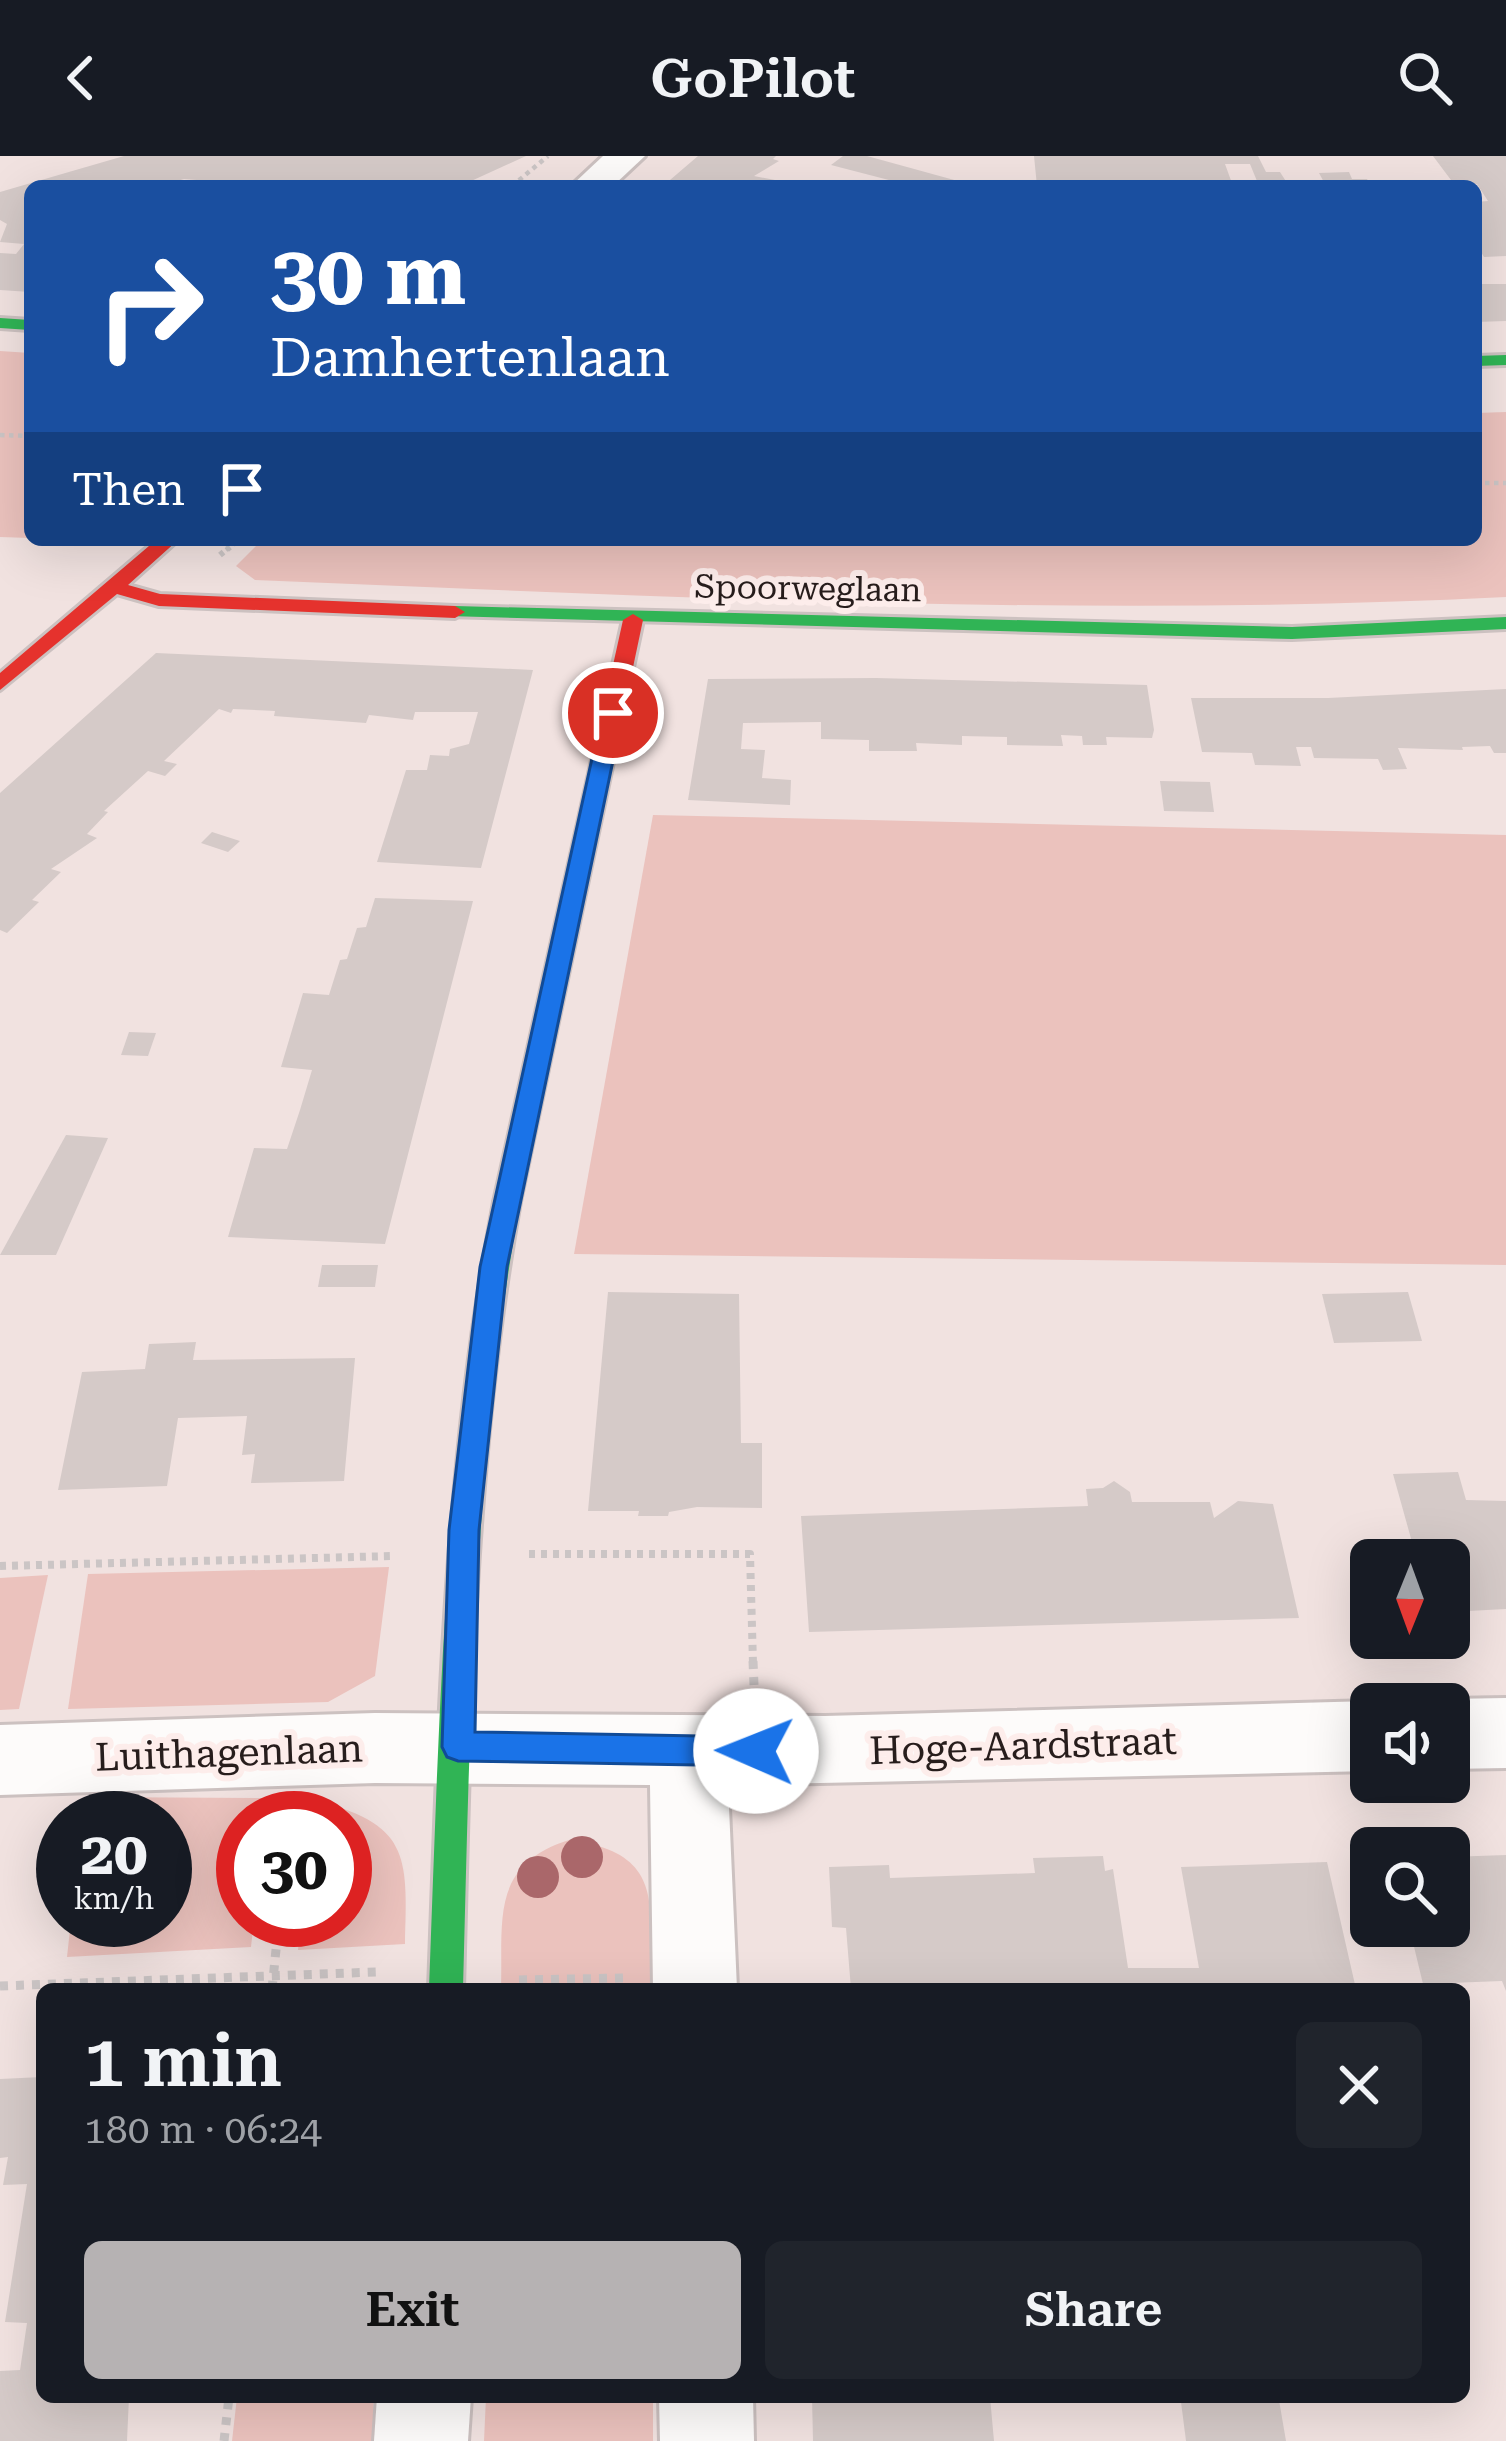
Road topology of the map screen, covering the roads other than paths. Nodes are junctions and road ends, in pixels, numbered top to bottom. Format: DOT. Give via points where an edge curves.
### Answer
graph roads {
  1 [pos="626,156"];
  2 [pos="597,180"];
  3 [pos="161,546"];
  4 [pos="111,586"];
  5 [pos="633,620"];
  6 [pos="1506,622"];
  7 [pos="0,684"];
  8 [pos="1506,1732"];
  9 [pos="1470,1733"];
  10 [pos="1350,1736"];
  11 [pos="458,1747"];
  12 [pos="722,1751"];
  13 [pos="0,1760"];
  14 [pos="446,1980"];
  15 [pos="695,1983"];
  16 [pos="424,2403"];
  17 [pos="706,2403"];
  18 [pos="421,2441"];
  19 [pos="707,2441"];
  1 -- 2 [label="street"];
  3 -- 4 [label="street"];
  4 -- 5 [label="street, Spoorweglaan" via="159,600"];
  4 -- 7 [label="street"];
  5 -- 6 [label="street, Spoorweglaan" via="1292,633"];
  5 -- 11 [label="street" via="494,1267 463,1554"];
  8 -- 9 [label="street"];
  10 -- 12 [label="street, Hoge-Aardstraat"];
  11 -- 12 [label="street, Hoge-Aardstraat"];
  11 -- 13 [label="street, Luithagenlaan"];
  11 -- 14 [label="street"];
  12 -- 15 [label="street"];
  16 -- 18 [label="street"];
  17 -- 19 [label="street"];
}
